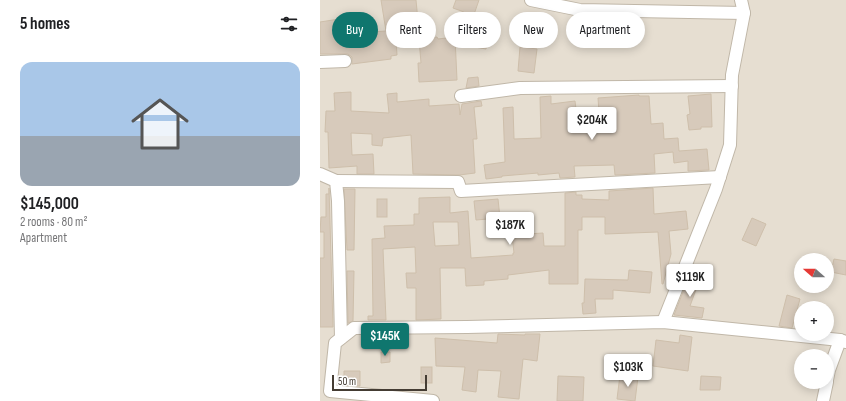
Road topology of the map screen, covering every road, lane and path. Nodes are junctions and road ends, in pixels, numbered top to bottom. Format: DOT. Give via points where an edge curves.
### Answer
graph roads {
  1 [pos="531,0"];
  2 [pos="741,0"];
  3 [pos="614,5"];
  4 [pos="744,13"];
  5 [pos="345,61"];
  6 [pos="320,62"];
  7 [pos="732,86"];
  8 [pos="461,96"];
  9 [pos="320,174"];
  10 [pos="720,177"];
  11 [pos="336,181"];
  12 [pos="663,322"];
  13 [pos="341,338"];
  14 [pos="843,341"];
  15 [pos="834,360"];
  16 [pos="825,389"];
  17 [pos="325,393"];
  18 [pos="433,401"];
  19 [pos="823,401"];
  1 -- 3 [label="street" via="580,10"];
  2 -- 4 [label="street"];
  3 -- 4 [label="street"];
  4 -- 7 [label="street"];
  5 -- 6 [label="street"];
  7 -- 8 [label="street" via="520,88"];
  7 -- 10 [label="street" via="730,145"];
  9 -- 11 [label="street"];
  10 -- 11 [label="street" via="461,191 458,182"];
  10 -- 12 [label="street"];
  11 -- 13 [label="street"];
  12 -- 13 [label="street" via="354,328"];
  12 -- 14 [label="street"];
  13 -- 17 [label="street" via="335,343"];
  14 -- 15 [label="street"];
  16 -- 19 [label="street"];
  17 -- 18 [label="street"];
}
